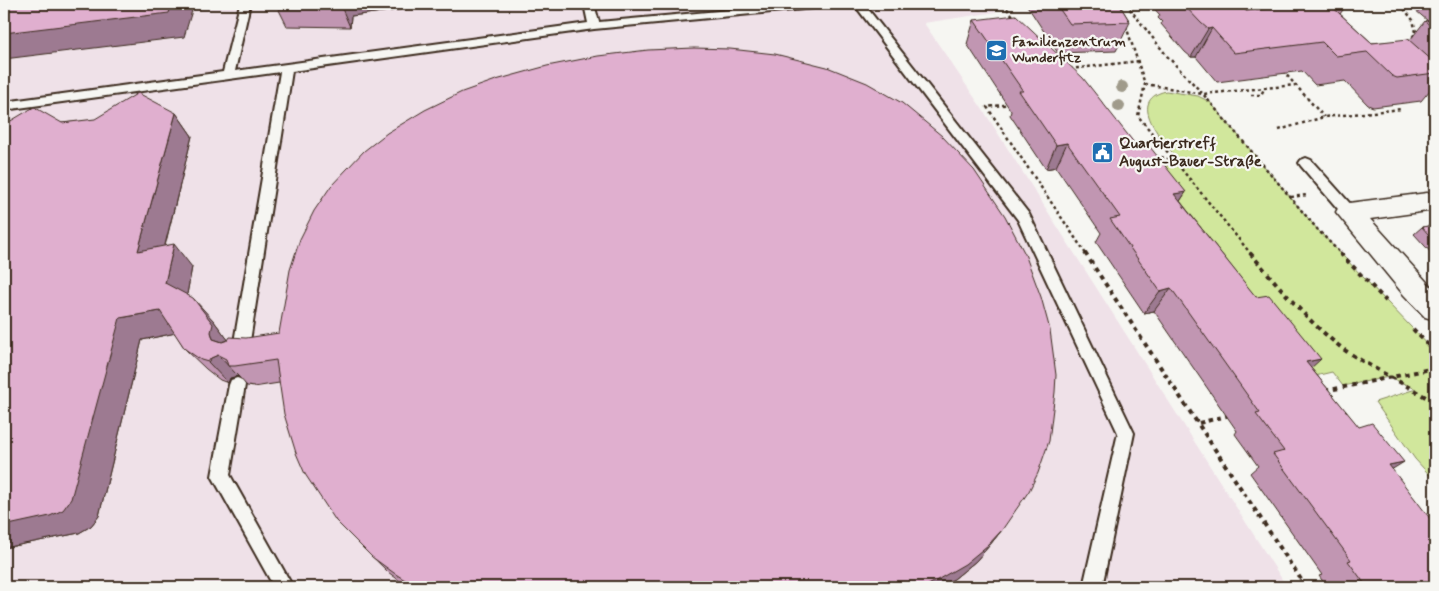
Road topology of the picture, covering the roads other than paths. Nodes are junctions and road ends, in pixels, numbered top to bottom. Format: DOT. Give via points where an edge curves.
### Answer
graph roads {
  1 [pos="245,4"];
  2 [pos="589,4"];
  3 [pos="825,4"];
  4 [pos="859,4"];
  5 [pos="594,26"];
  6 [pos="286,69"];
  7 [pos="228,77"];
  8 [pos="4,106"];
  9 [pos="1306,163"];
  10 [pos="1435,201"];
  11 [pos="1348,212"];
  12 [pos="1435,308"];
  13 [pos="240,354"];
  14 [pos="237,385"];
  15 [pos="284,587"];
  16 [pos="1093,587"];
  1 -- 7 [label="lane"];
  2 -- 5 [label="lane"];
  3 -- 5 [label="lane"];
  4 -- 16 [label="lane" via="1024,218 1126,433"];
  5 -- 6 [label="lane"];
  6 -- 7 [label="lane"];
  6 -- 13 [label="lane"];
  7 -- 8 [label="lane"];
  9 -- 11 [label="lane"];
  10 -- 11 [label="street"];
  11 -- 12 [label="street"];
  14 -- 15 [label="lane" via="221,476"];
}
